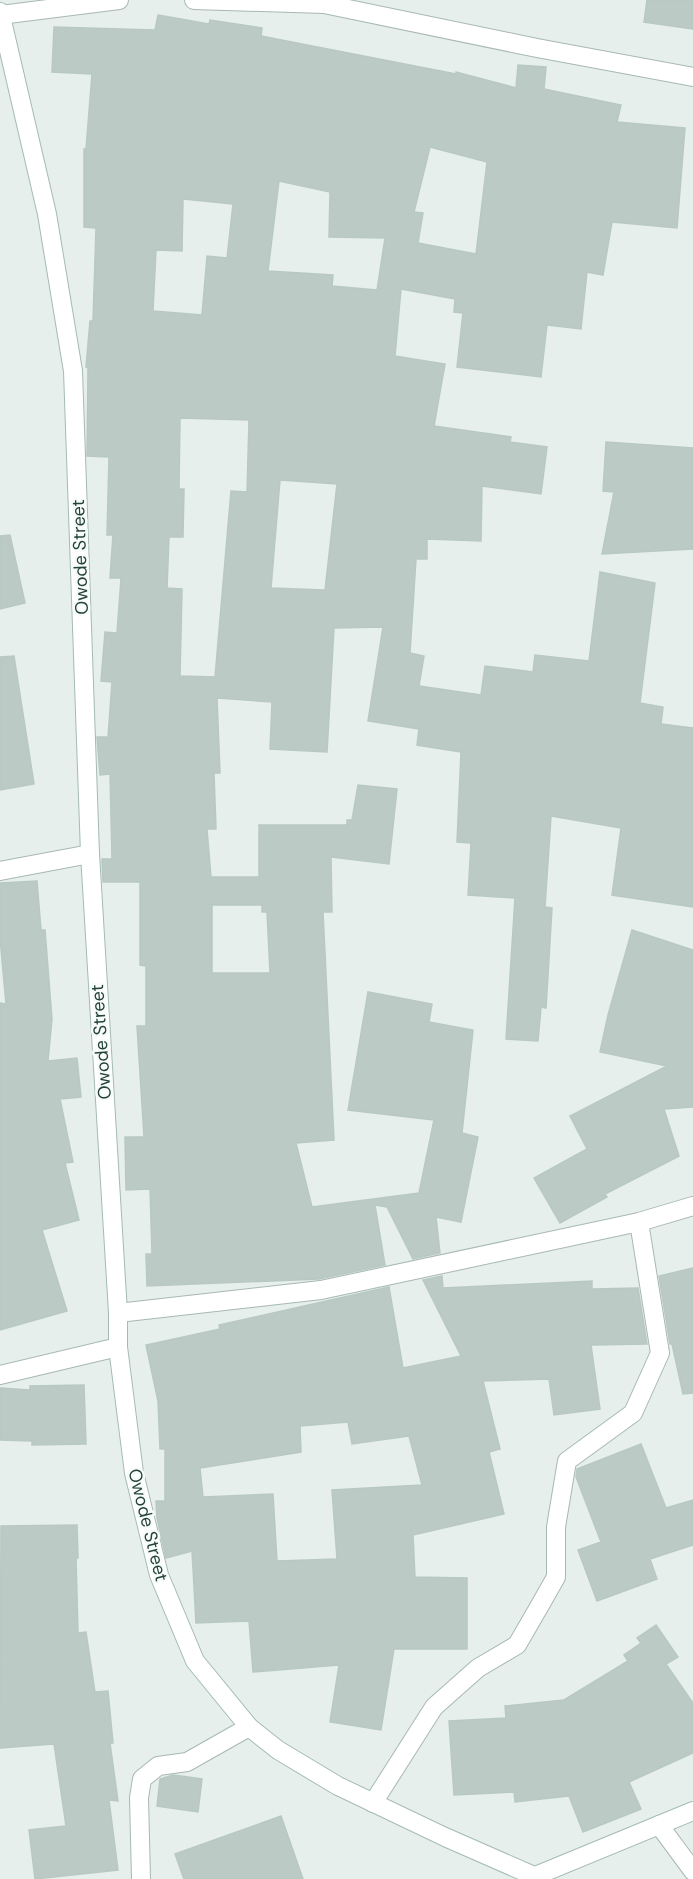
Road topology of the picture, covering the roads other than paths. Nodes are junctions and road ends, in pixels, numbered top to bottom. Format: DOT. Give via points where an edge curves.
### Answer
graph roads {
  1 [pos="119,0"];
  2 [pos="195,0"];
  3 [pos="0,14"];
  4 [pos="693,77"];
  5 [pos="90,854"];
  6 [pos="0,871"];
  7 [pos="693,1206"];
  8 [pos="639,1222"];
  9 [pos="118,1313"];
  10 [pos="118,1347"];
  11 [pos="0,1375"];
  12 [pos="249,1727"];
  13 [pos="373,1803"];
  14 [pos="693,1811"];
  15 [pos="659,1825"];
  16 [pos="693,1871"];
  17 [pos="531,1878"];
  18 [pos="141,1879"];
  1 -- 3 [label="street"];
  2 -- 4 [label="street" via="324,4"];
  3 -- 5 [label="street, Owode Street" via="47,214 73,371"];
  5 -- 6 [label="street"];
  5 -- 9 [label="street, Owode Street"];
  7 -- 8 [label="street"];
  8 -- 9 [label="street" via="321,1290"];
  8 -- 13 [label="street" via="660,1353 633,1413 567,1461 556,1527 556,1577 517,1645 478,1668 434,1707"];
  9 -- 10 [label="street, Owode Street"];
  10 -- 11 [label="street"];
  10 -- 12 [label="street, Owode Street" via="134,1473 159,1575 195,1660"];
  12 -- 13 [label="street, Owode Street" via="278,1750"];
  12 -- 18 [label="street" via="187,1762 158,1766 142,1779"];
  13 -- 17 [label="street, Owode Street"];
  14 -- 15 [label="street"];
  15 -- 16 [label="street"];
  15 -- 17 [label="street"];
}
